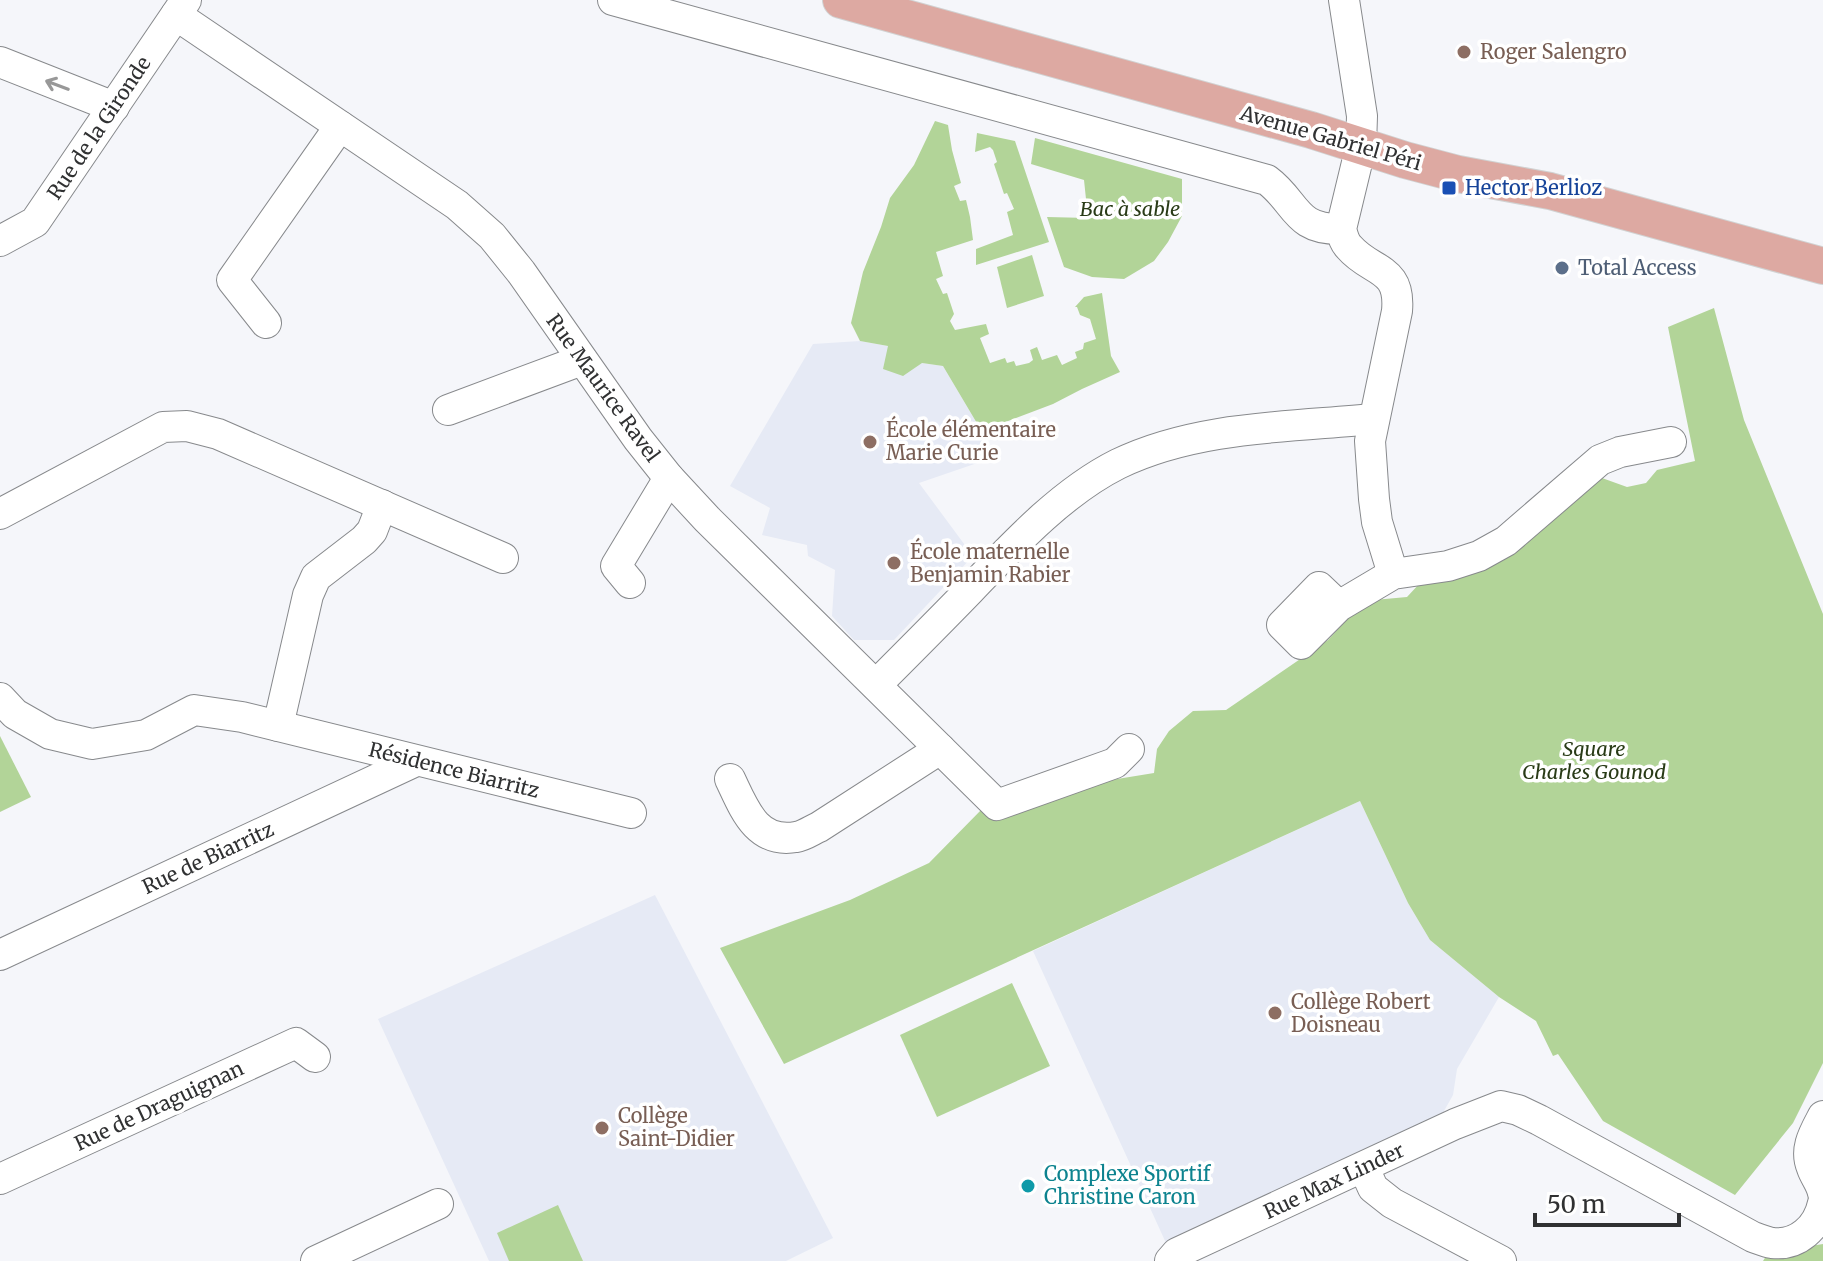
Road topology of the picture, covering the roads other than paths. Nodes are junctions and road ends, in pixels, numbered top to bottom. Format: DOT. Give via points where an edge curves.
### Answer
graph roads {
  1 [pos="613,0"];
  2 [pos="841,0"];
  3 [pos="1344,0"];
  4 [pos="181,8"];
  5 [pos="0,62"];
  6 [pos="114,107"];
  7 [pos="340,126"];
  8 [pos="1361,146"];
  9 [pos="1341,229"];
  10 [pos="0,241"];
  11 [pos="1823,266"];
  12 [pos="266,323"];
  13 [pos="582,360"];
  14 [pos="448,410"];
  15 [pos="1374,419"];
  16 [pos="1671,442"];
  17 [pos="669,478"];
  18 [pos="382,505"];
  19 [pos="0,514"];
  20 [pos="503,558"];
  21 [pos="1393,574"];
  22 [pos="630,583"];
  23 [pos="1339,606"];
  24 [pos="876,685"];
  25 [pos="0,698"];
  26 [pos="278,726"];
  27 [pos="940,749"];
  28 [pos="1129,749"];
  29 [pos="416,761"];
  30 [pos="730,779"];
  31 [pos="631,813"];
  32 [pos="0,955"];
  33 [pos="315,1057"];
  34 [pos="1823,1116"];
  35 [pos="1364,1168"];
  36 [pos="0,1179"];
  37 [pos="1823,1193"];
  38 [pos="1823,1203"];
  39 [pos="438,1204"];
  40 [pos="1747,1249"];
  41 [pos="1483,1257"];
  42 [pos="316,1261"];
  43 [pos="1170,1261"];
  1 -- 9 [label="street" via="1267,180 1306,222"];
  2 -- 8 [label="main road, Avenue Gabriel Péri"];
  3 -- 8 [label="street" via="1362,116"];
  4 -- 6 [label="street, Rue de la Gironde"];
  4 -- 7 [label="street, Rue Maurice Ravel"];
  6 -- 5 [label="street, one-way"];
  6 -- 10 [label="street, Rue de la Gironde" via="35,222"];
  7 -- 12 [label="street" via="232,280"];
  7 -- 13 [label="street, Rue Maurice Ravel" via="457,205 492,236"];
  8 -- 9 [label="street"];
  8 -- 11 [label="main road, Avenue Gabriel Péri"];
  9 -- 15 [label="street" via="1350,249 1387,275 1398,295"];
  13 -- 14 [label="street"];
  13 -- 17 [label="street, Rue Maurice Ravel"];
  15 -- 21 [label="street" via="1374,499"];
  15 -- 24 [label="street" via="1210,436 1119,464 1032,528"];
  16 -- 21 [label="street" via="1600,460 1506,541 1479,556"];
  17 -- 22 [label="street" via="616,566"];
  17 -- 24 [label="street, Rue Maurice Ravel"];
  18 -- 19 [label="street" via="218,434 187,426 163,427"];
  18 -- 20 [label="street"];
  18 -- 26 [label="street" via="364,540 316,577"];
  21 -- 23 [label="street"];
  24 -- 27 [label="street, Rue Maurice Ravel"];
  25 -- 26 [label="street, Résidence Biarritz" via="15,714 50,734 92,744 146,735 194,710"];
  26 -- 29 [label="street, Résidence Biarritz"];
  27 -- 28 [label="street, Rue Maurice Ravel" via="997,805 1115,763"];
  27 -- 30 [label="street" via="799,837 764,833 746,814"];
  29 -- 31 [label="street, Résidence Biarritz"];
  29 -- 32 [label="street, Rue de Biarritz"];
  33 -- 36 [label="street, Rue de Draguignan" via="296,1043"];
  34 -- 37 [label="street" via="1810,1141 1809,1158"];
  35 -- 40 [label="street, Rue Max Linder" via="1501,1106 1539,1120"];
  35 -- 41 [label="street" via="1373,1188 1392,1203"];
  35 -- 43 [label="street, Rue Max Linder" via="1177,1253"];
  38 -- 40 [label="street" via="1810,1231 1790,1242"];
  39 -- 42 [label="street"];
}
